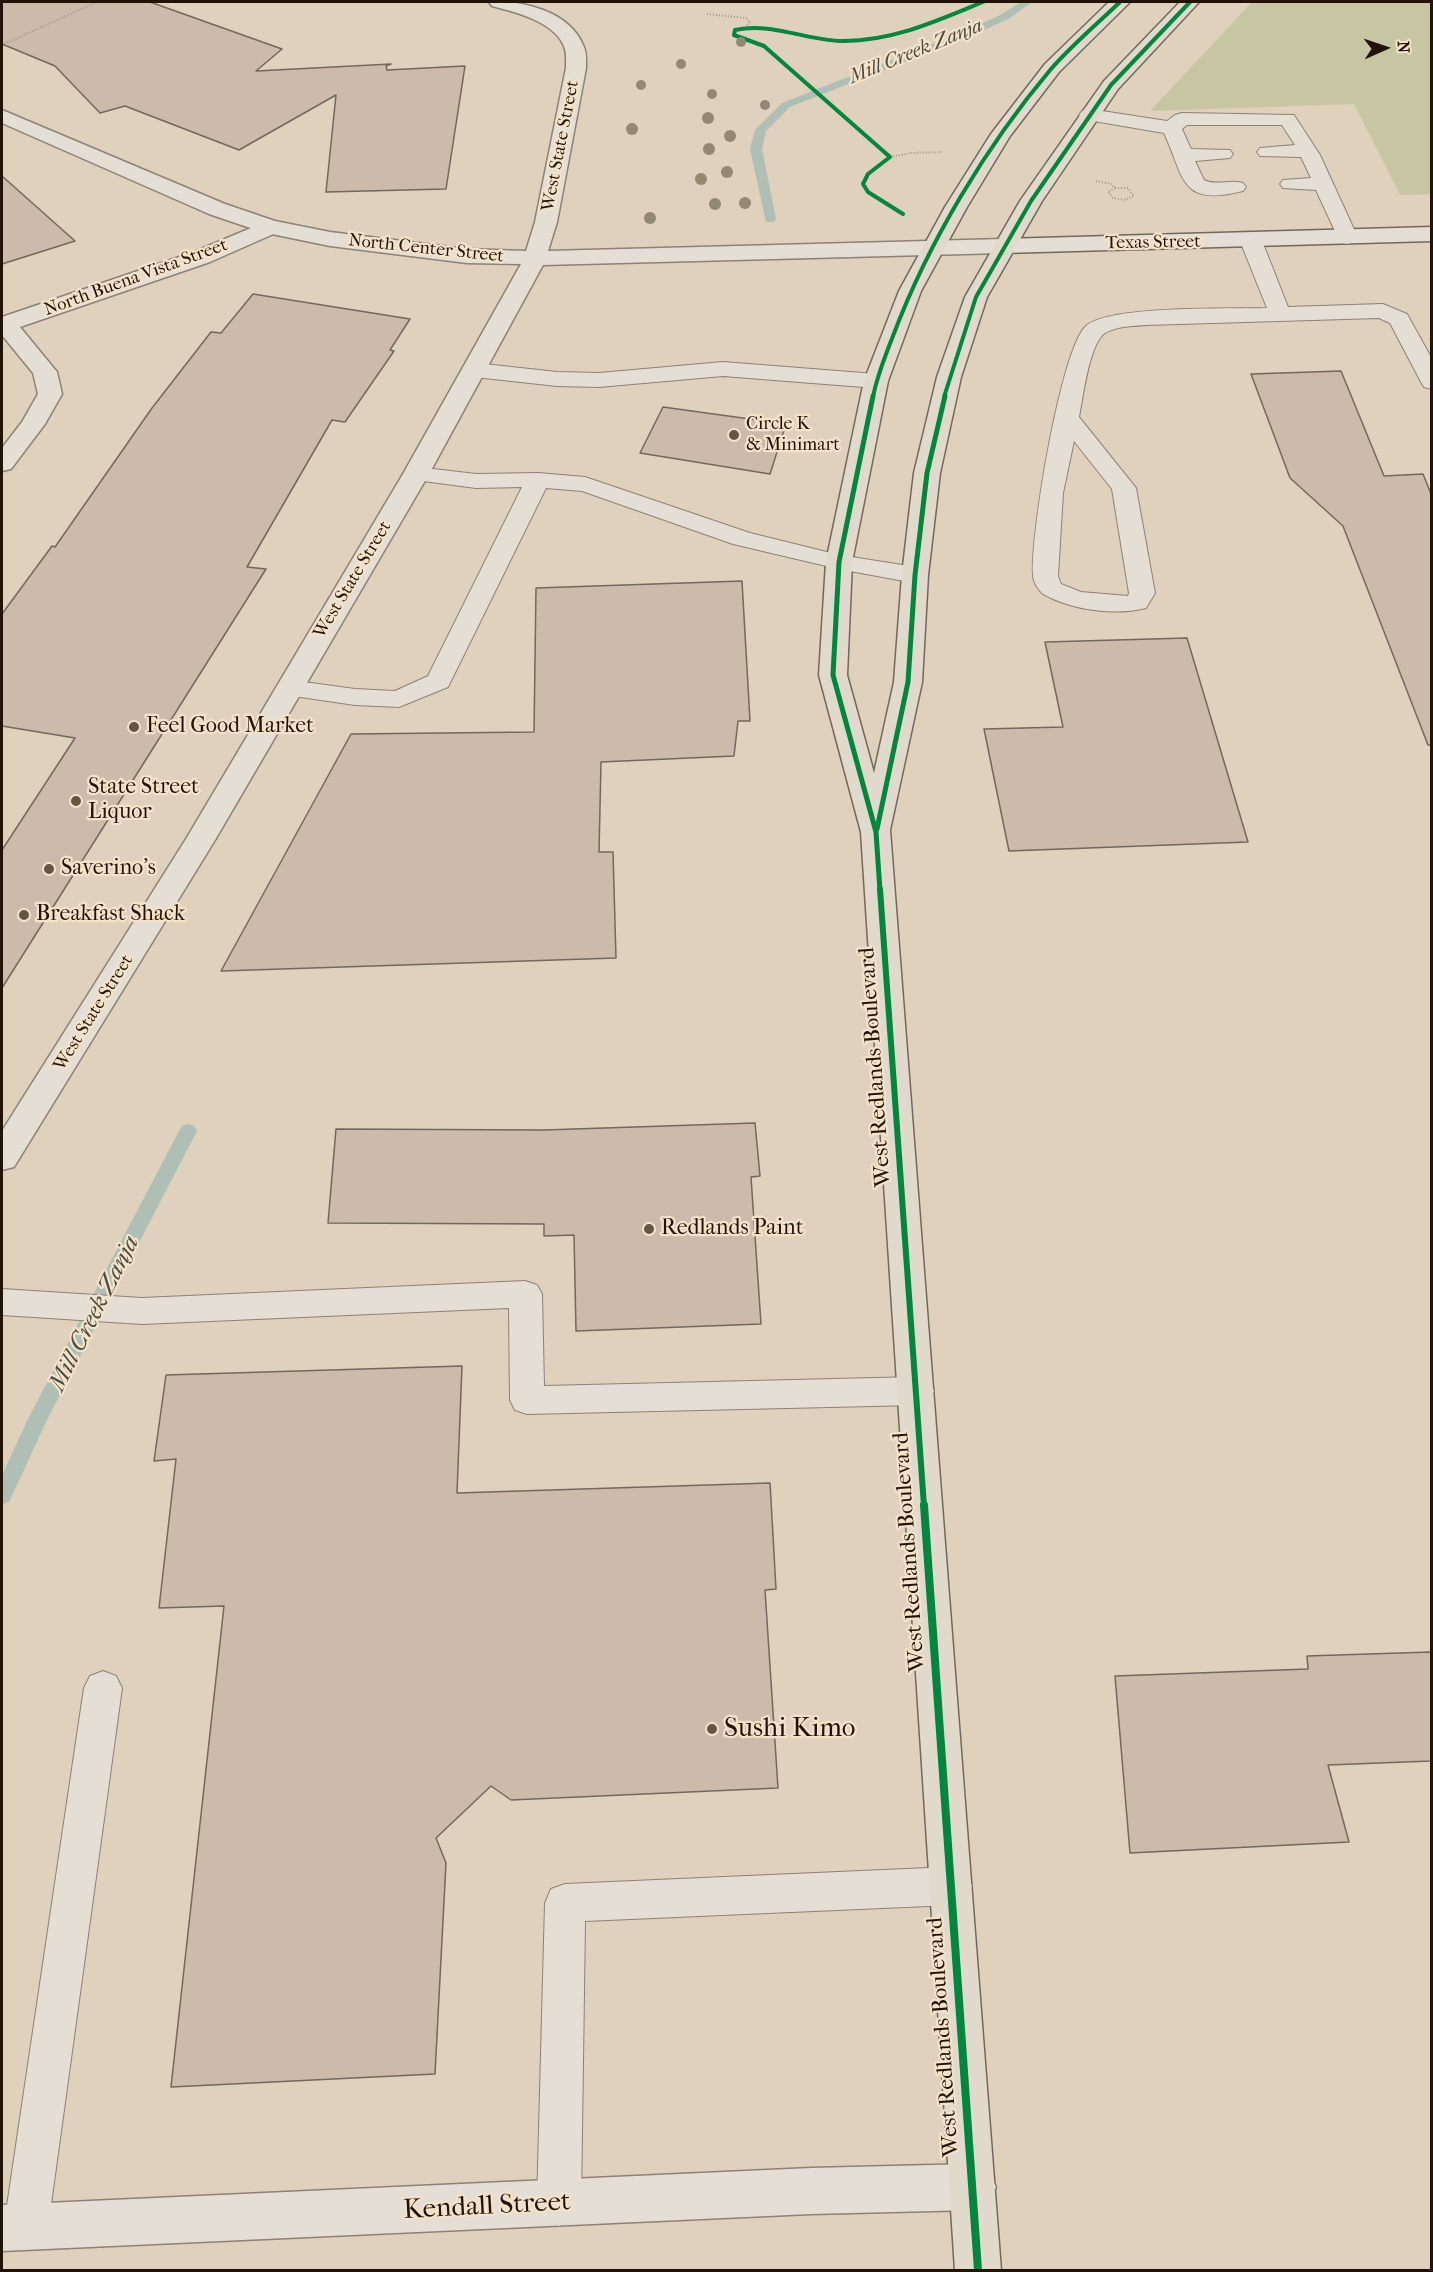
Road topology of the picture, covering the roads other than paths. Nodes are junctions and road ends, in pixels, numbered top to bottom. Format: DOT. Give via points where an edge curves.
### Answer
graph roads {
  1 [pos="500,2"];
  2 [pos="1120,2"];
  3 [pos="1190,2"];
  4 [pos="1089,115"];
  5 [pos="2,116"];
  6 [pos="1171,128"];
  7 [pos="1307,151"];
  8 [pos="1268,152"];
  9 [pos="1223,154"];
  10 [pos="1184,155"];
  11 [pos="1290,184"];
  12 [pos="1323,184"];
  13 [pos="1236,187"];
  14 [pos="270,227"];
  15 [pos="1431,234"];
  16 [pos="1347,238"];
  17 [pos="1251,241"];
  18 [pos="1003,246"];
  19 [pos="933,248"];
  20 [pos="874,251"];
  21 [pos="535,258"];
  22 [pos="1280,314"];
  23 [pos="3,325"];
  24 [pos="475,370"];
  25 [pos="876,381"];
  26 [pos="1431,382"];
  27 [pos="1068,418"];
  28 [pos="2,464"];
  29 [pos="416,474"];
  30 [pos="538,480"];
  31 [pos="839,562"];
  32 [pos="915,575"];
  33 [pos="290,688"];
  34 [pos="876,832"];
  35 [pos="2,1158"];
  36 [pos="2,1302"];
  37 [pos="917,1390"];
  38 [pos="103,1688"];
  39 [pos="952,1886"];
  40 [pos="973,2187"];
  41 [pos="559,2204"];
  42 [pos="14,2227"];
  43 [pos="978,2271"];
  1 -- 21 [label="street, West State Street" via="561,29 576,53 546,222"];
  2 -- 19 [label="main road, West Redlands Boulevard" via="1052,68 1001,134"];
  3 -- 4 [label="main road, West Redlands Boulevard" via="1111,85"];
  4 -- 6 [label="lane"];
  4 -- 18 [label="main road, West Redlands Boulevard"];
  5 -- 14 [label="street, North Center Street" via="217,209"];
  6 -- 7 [label="lane" via="1182,119 1287,119"];
  6 -- 10 [label="lane"];
  7 -- 8 [label="lane"];
  7 -- 12 [label="lane"];
  9 -- 10 [label="lane"];
  10 -- 13 [label="lane" via="1194,183 1202,188"];
  11 -- 12 [label="lane"];
  12 -- 16 [label="lane"];
  14 -- 21 [label="street, North Center Street" via="330,239 467,256"];
  14 -- 23 [label="street, North Buena Vista Street" via="202,257"];
  15 -- 16 [label="street, Texas Street"];
  16 -- 17 [label="street, Texas Street"];
  17 -- 18 [label="street, Texas Street"];
  17 -- 22 [label="lane"];
  18 -- 19 [label="street, Texas Street"];
  18 -- 32 [label="main road, West Redlands Boulevard" via="976,297 950,377 927,473"];
  19 -- 20 [label="street, Texas Street"];
  19 -- 25 [label="main road, West Redlands Boulevard" via="910,291"];
  20 -- 21 [label="street, North Center Street"];
  21 -- 24 [label="street, West State Street"];
  22 -- 26 [label="lane" via="1383,311 1399,319"];
  22 -- 27 [label="lane" via="1146,318 1111,322 1094,330 1082,352"];
  23 -- 28 [label="street" via="45,372 50,394"];
  24 -- 25 [label="lane" via="599,380 723,369"];
  24 -- 29 [label="street, West State Street"];
  25 -- 31 [label="main road, West Redlands Boulevard"];
  27 -- 27 [label="lane" via="1051,493 1045,576 1050,588 1067,596 1118,605 1137,603 1142,593 1124,488"];
  29 -- 30 [label="lane" via="476,481"];
  29 -- 33 [label="street, West State Street"];
  30 -- 31 [label="lane" via="585,484 742,539"];
  30 -- 33 [label="lane" via="439,681 399,699"];
  31 -- 32 [label="lane"];
  31 -- 34 [label="main road, West Redlands Boulevard" via="833,675"];
  32 -- 34 [label="main road, West Redlands Boulevard" via="908,682"];
  33 -- 35 [label="street, West State Street"];
  34 -- 37 [label="main road, West Redlands Boulevard"];
  36 -- 37 [label="lane" via="142,1311 525,1294 527,1400"];
  37 -- 39 [label="main road, West Redlands Boulevard"];
  38 -- 42 [label="lane"];
  39 -- 40 [label="main road, West Redlands Boulevard"];
  39 -- 41 [label="lane" via="565,1903"];
  40 -- 41 [label="street, Kendall Street"];
  40 -- 43 [label="main road, West Redlands Boulevard"];
  41 -- 42 [label="street, Kendall Street"];
}
